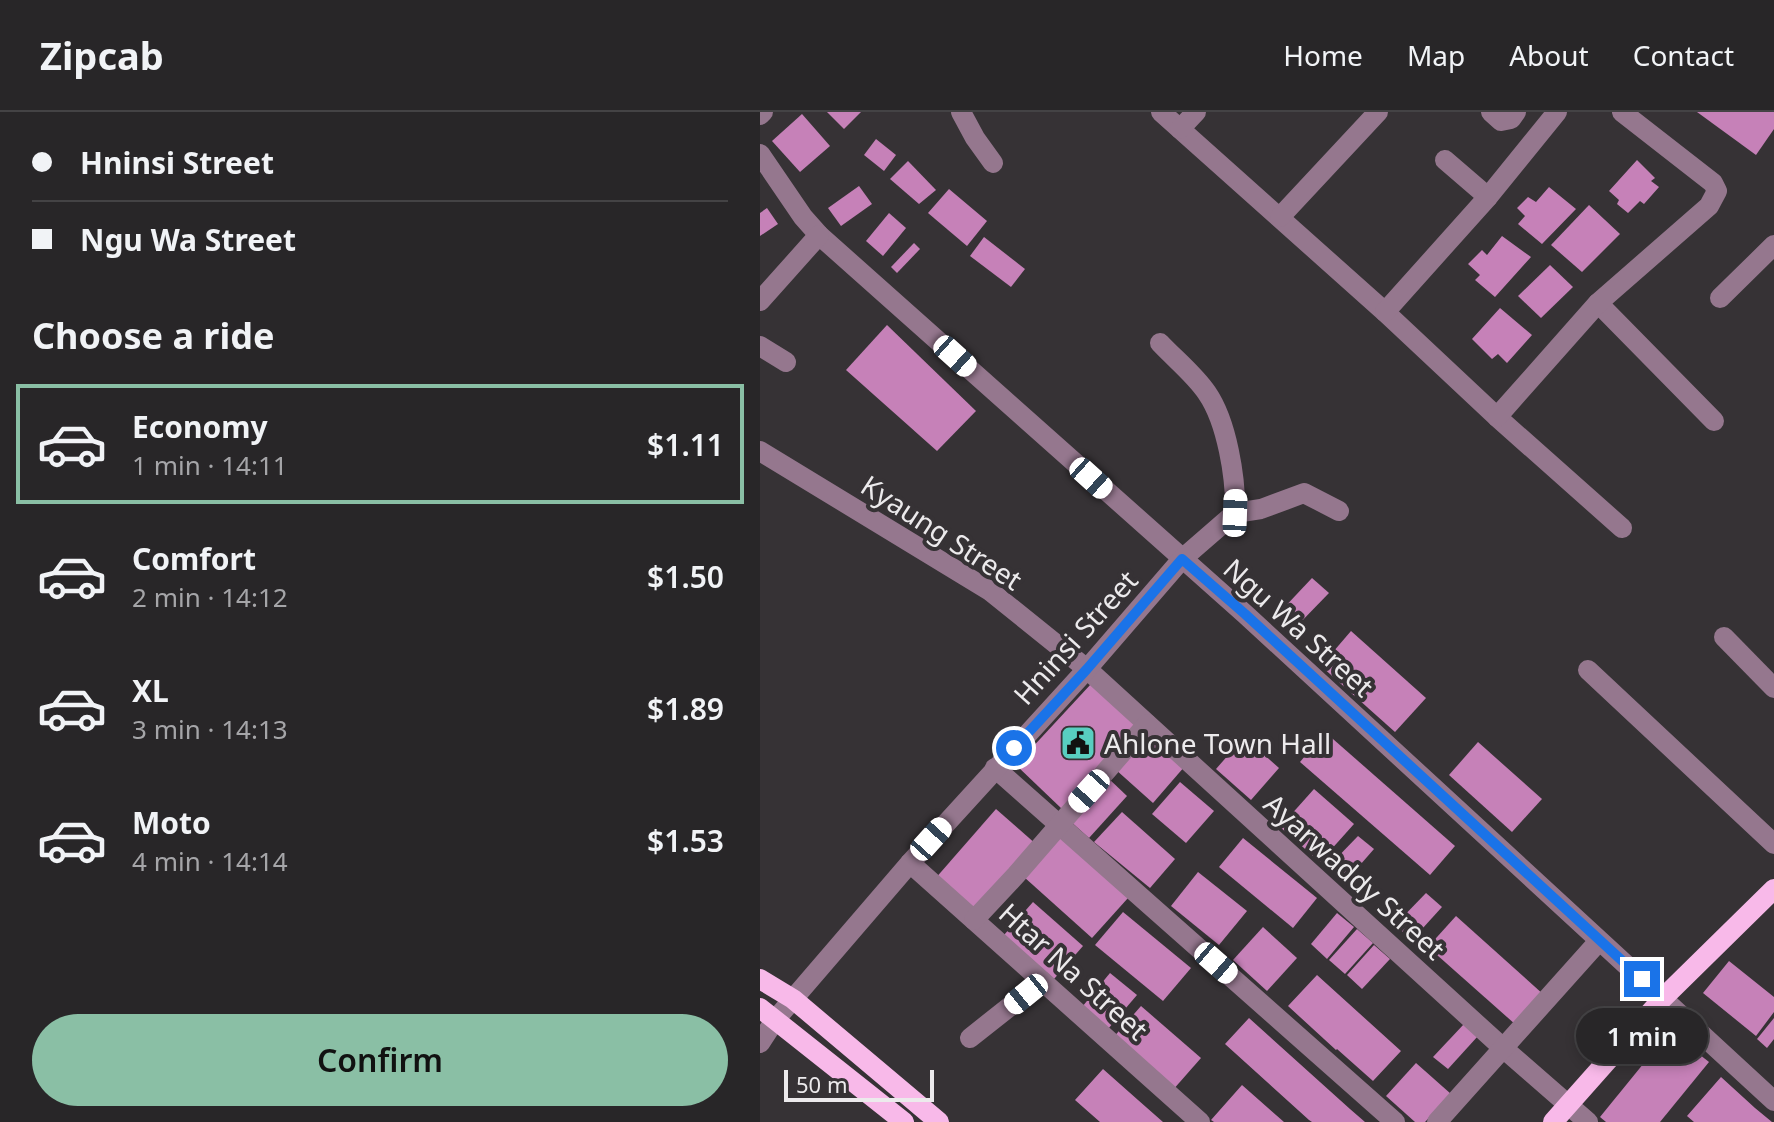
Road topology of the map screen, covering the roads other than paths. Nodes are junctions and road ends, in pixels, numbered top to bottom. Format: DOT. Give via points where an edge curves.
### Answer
graph roads {
  1 [pos="961,112"];
  2 [pos="1161,112"];
  3 [pos="1196,112"];
  4 [pos="1378,112"];
  5 [pos="1491,112"];
  6 [pos="1516,112"];
  7 [pos="1557,112"];
  8 [pos="1622,112"];
  9 [pos="1180,129"];
  10 [pos="760,154"];
  11 [pos="1445,160"];
  12 [pos="993,163"];
  13 [pos="1488,197"];
  14 [pos="1280,217"];
  15 [pos="819,235"];
  16 [pos="1774,245"];
  17 [pos="1720,298"];
  18 [pos="760,301"];
  19 [pos="1598,303"];
  20 [pos="1385,312"];
  21 [pos="1160,343"];
  22 [pos="760,346"];
  23 [pos="786,362"];
  24 [pos="1497,417"];
  25 [pos="1714,421"];
  26 [pos="760,451"];
  27 [pos="1339,511"];
  28 [pos="1235,513"];
  29 [pos="1622,528"];
  30 [pos="1182,559"];
  31 [pos="1724,637"];
  32 [pos="1087,669"];
  33 [pos="1588,670"];
  34 [pos="1774,688"];
  35 [pos="1147,724"];
  36 [pos="995,768"];
  37 [pos="1059,824"];
  38 [pos="1774,844"];
  39 [pos="910,863"];
  40 [pos="1774,889"];
  41 [pos="974,920"];
  42 [pos="1599,941"];
  43 [pos="760,979"];
  44 [pos="1042,981"];
  45 [pos="1663,998"];
  46 [pos="793,999"];
  47 [pos="768,1014"];
  48 [pos="970,1038"];
  49 [pos="760,1043"];
  50 [pos="1503,1048"];
  51 [pos="1774,1101"];
  52 [pos="1568,1104"];
  53 [pos="904,1122"];
  54 [pos="939,1122"];
  55 [pos="1200,1122"];
  56 [pos="1395,1122"];
  57 [pos="1437,1122"];
  58 [pos="1553,1122"];
  59 [pos="1588,1122"];
  1 -- 12 [label="street"];
  2 -- 9 [label="street"];
  3 -- 9 [label="street"];
  4 -- 14 [label="street"];
  5 -- 6 [label="street" via="1501,121"];
  7 -- 13 [label="street"];
  8 -- 19 [label="street" via="1717,191 1709,206"];
  9 -- 14 [label="street"];
  10 -- 15 [label="street, Ngu Wa Street"];
  11 -- 13 [label="street"];
  13 -- 20 [label="street"];
  14 -- 20 [label="street"];
  15 -- 18 [label="street"];
  15 -- 30 [label="street, Ngu Wa Street"];
  16 -- 17 [label="street"];
  19 -- 24 [label="street"];
  19 -- 25 [label="street"];
  20 -- 24 [label="street"];
  21 -- 28 [label="street" via="1206,391 1220,416"];
  22 -- 23 [label="street"];
  24 -- 29 [label="street"];
  26 -- 32 [label="street, Kyaung Street" via="990,591"];
  27 -- 28 [label="street" via="1304,493"];
  28 -- 30 [label="street, Hninsi Street"];
  30 -- 32 [label="street, Hninsi Street"];
  30 -- 42 [label="street, Ngu Wa Street"];
  31 -- 34 [label="street"];
  32 -- 35 [label="street, Ayarwaddy Street"];
  32 -- 36 [label="street, Hninsi Street"];
  33 -- 38 [label="street"];
  35 -- 37 [label="street"];
  35 -- 50 [label="street, Ayarwaddy Street"];
  36 -- 37 [label="street"];
  36 -- 39 [label="street, Hninsi Street"];
  37 -- 41 [label="street"];
  37 -- 56 [label="street"];
  39 -- 41 [label="street, Htar Na Street"];
  39 -- 46 [label="street, Hninsi Street"];
  40 -- 45 [label="main road"];
  41 -- 44 [label="street, Htar Na Street"];
  42 -- 45 [label="street, Ngu Wa Street"];
  42 -- 50 [label="street"];
  43 -- 46 [label="main road"];
  44 -- 48 [label="street"];
  44 -- 55 [label="street, Htar Na Street"];
  45 -- 51 [label="street, Ngu Wa Street"];
  45 -- 52 [label="main road"];
  46 -- 47 [label="street, Hninsi Street"];
  46 -- 54 [label="main road"];
  47 -- 49 [label="street, Hninsi Street"];
  47 -- 53 [label="main road"];
  50 -- 52 [label="street, Ayarwaddy Street"];
  50 -- 57 [label="street"];
  52 -- 58 [label="main road"];
  52 -- 59 [label="street, Ayarwaddy Street"];
}
